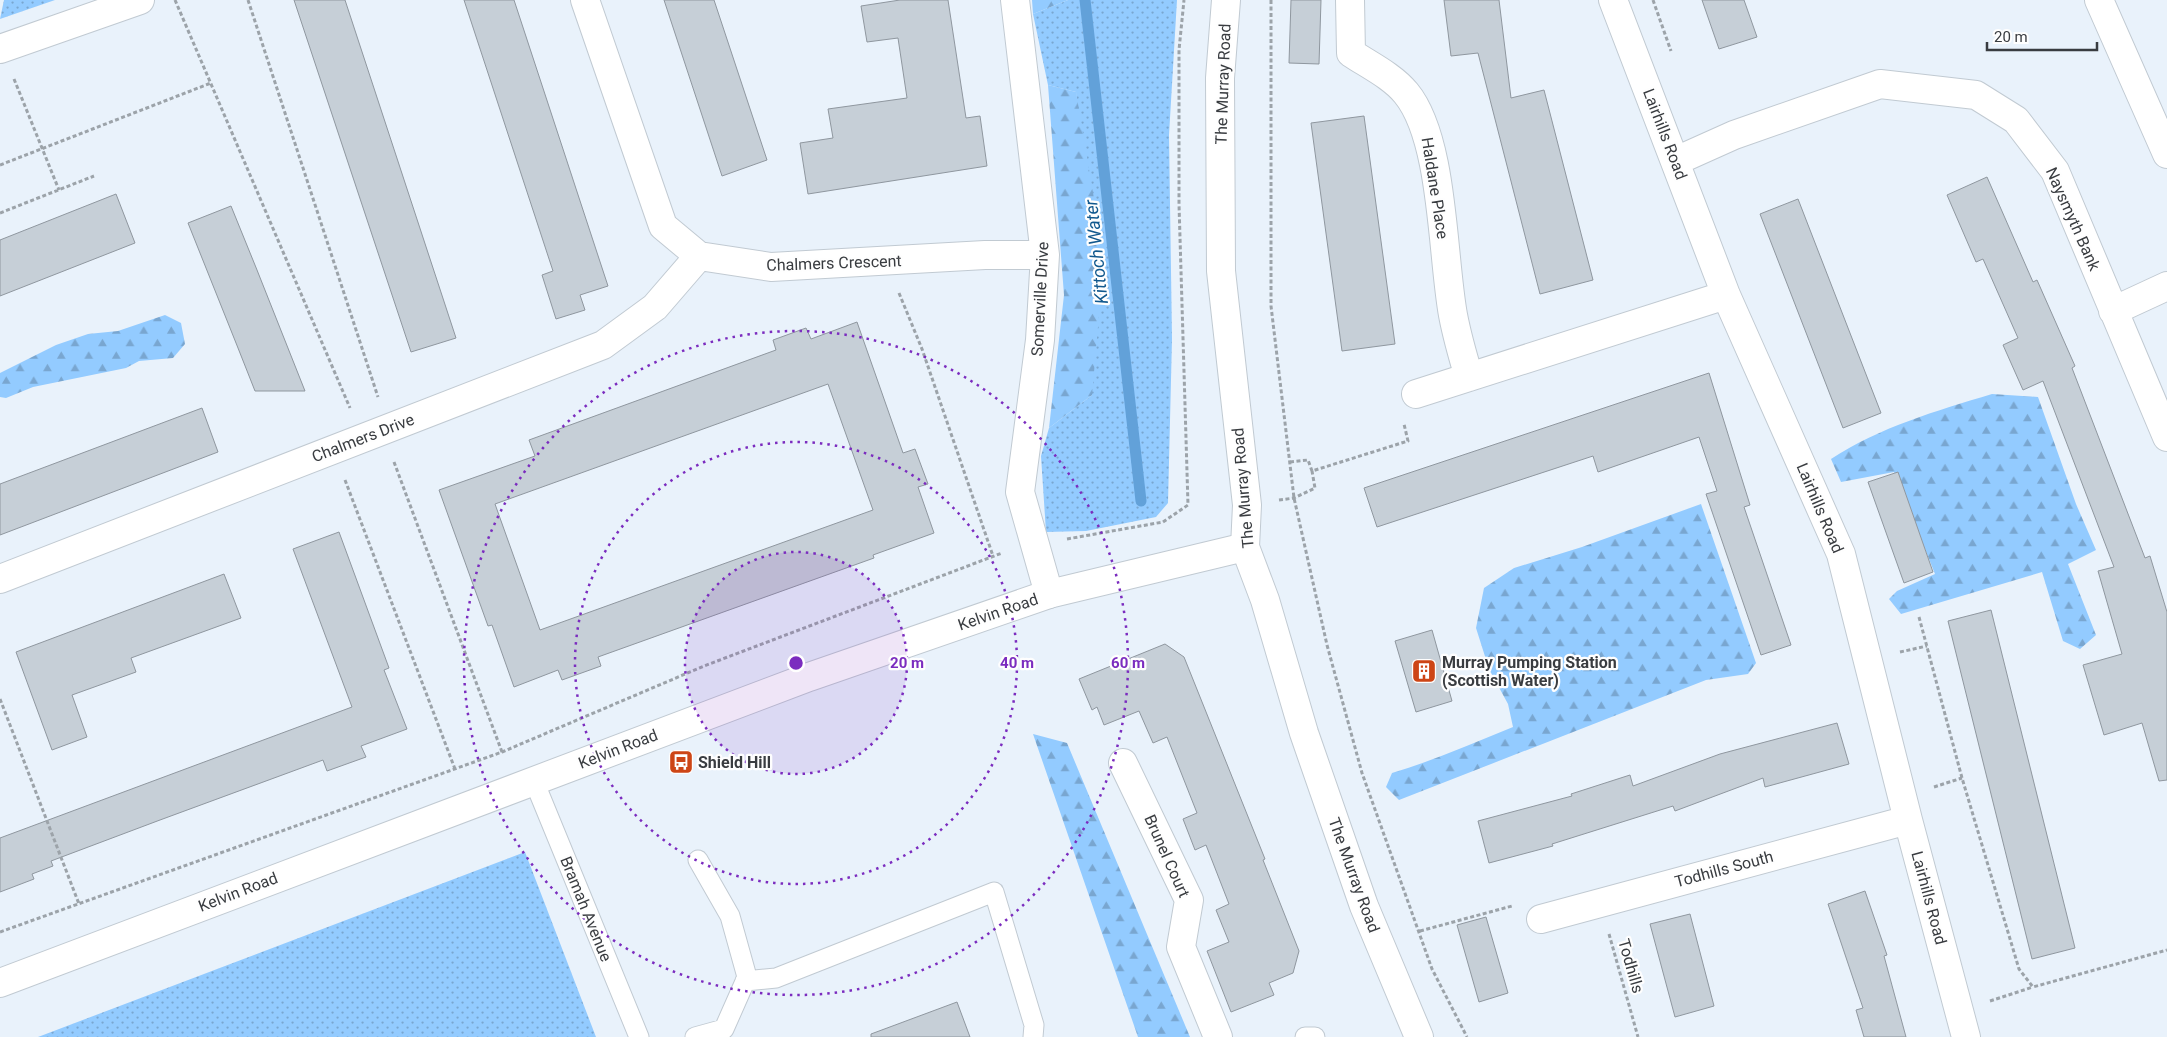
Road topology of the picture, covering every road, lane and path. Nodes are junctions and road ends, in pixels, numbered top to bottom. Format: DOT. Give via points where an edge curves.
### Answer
graph roads {
  1 [pos="140,0"];
  2 [pos="175,0"];
  3 [pos="248,0"];
  4 [pos="585,0"];
  5 [pos="1015,0"];
  6 [pos="1184,0"];
  7 [pos="1226,0"];
  8 [pos="1271,0"];
  9 [pos="1350,0"];
  10 [pos="1613,0"];
  11 [pos="2099,0"];
  12 [pos="0,48"];
  13 [pos="211,83"];
  14 [pos="42,149"];
  15 [pos="2167,154"];
  16 [pos="1676,161"];
  17 [pos="0,166"];
  18 [pos="94,176"];
  19 [pos="59,190"];
  20 [pos="0,213"];
  21 [pos="1045,254"];
  22 [pos="699,256"];
  23 [pos="886,262"];
  24 [pos="2167,286"];
  25 [pos="1726,296"];
  26 [pos="2113,311"];
  27 [pos="1469,377"];
  28 [pos="1416,394"];
  29 [pos="378,433"];
  30 [pos="2167,437"];
  31 [pos="334,450"];
  32 [pos="1290,462"];
  33 [pos="1312,471"];
  34 [pos="1294,498"];
  35 [pos="1247,506"];
  36 [pos="1035,544"];
  37 [pos="1245,547"];
  38 [pos="993,556"];
  39 [pos="0,579"];
  40 [pos="1049,594"];
  41 [pos="1919,617"];
  42 [pos="0,699"];
  43 [pos="502,752"];
  44 [pos="1123,763"];
  45 [pos="455,769"];
  46 [pos="534,781"];
  47 [pos="1908,820"];
  48 [pos="698,860"];
  49 [pos="1600,902"];
  50 [pos="78,904"];
  51 [pos="1541,919"];
  52 [pos="0,932"];
  53 [pos="1420,932"];
  54 [pos="2167,950"];
  55 [pos="745,981"];
  56 [pos="0,982"];
  57 [pos="2034,987"];
  58 [pos="1959,1011"];
  59 [pos="639,1037"];
  60 [pos="695,1037"];
  61 [pos="1033,1037"];
  62 [pos="1218,1037"];
  63 [pos="1305,1037"];
  64 [pos="1315,1037"];
  65 [pos="1419,1037"];
  66 [pos="1467,1037"];
  67 [pos="1638,1037"];
  68 [pos="1966,1037"];
  1 -- 12 [label="street"];
  2 -- 13 [label="path"];
  3 -- 29 [label="path"];
  4 -- 22 [label="street" via="663,226"];
  5 -- 21 [label="street, Somerville Drive"];
  6 -- 36 [label="path" via="1179,50 1179,204 1188,505 1163,522"];
  7 -- 35 [label="street, The Murray Road" via="1220,78 1221,271"];
  8 -- 32 [label="path" via="1271,306"];
  9 -- 27 [label="street, Haldane Place" via="1351,53 1385,74 1406,93 1422,120 1432,151 1453,314"];
  10 -- 16 [label="street, Lairhills Road"];
  11 -- 15 [label="street"];
  12 -- 14 [label="path"];
  13 -- 14 [label="path"];
  13 -- 29 [label="path"];
  14 -- 17 [label="path"];
  14 -- 19 [label="path"];
  16 -- 25 [label="street, Lairhills Road"];
  16 -- 26 [label="street, Naysmyth Bank" via="1734,135 1880,84 1976,96 2016,120 2055,171"];
  18 -- 19 [label="path"];
  19 -- 20 [label="path"];
  21 -- 23 [label="street, Chalmers Crescent"];
  21 -- 36 [label="street, Somerville Drive" via="1040,340 1020,492"];
  22 -- 23 [label="street, Chalmers Crescent" via="771,267"];
  22 -- 29 [label="street, Chalmers Drive" via="654,307 604,345"];
  23 -- 38 [label="path" via="922,349"];
  24 -- 26 [label="street"];
  25 -- 27 [label="street"];
  25 -- 47 [label="street, Lairhills Road" via="1842,554"];
  26 -- 30 [label="street, Naysmyth Bank"];
  27 -- 28 [label="street"];
  28 -- 33 [label="path" via="1400,399 1408,441"];
  29 -- 31 [label="street, Chalmers Drive"];
  29 -- 43 [label="path"];
  31 -- 39 [label="street, Chalmers Drive"];
  31 -- 45 [label="path"];
  32 -- 33 [label="path" via="1308,460"];
  32 -- 34 [label="path"];
  33 -- 34 [label="path" via="1315,488"];
  34 -- 35 [label="path"];
  34 -- 53 [label="path" via="1327,645 1362,774"];
  35 -- 37 [label="street, The Murray Road"];
  36 -- 38 [label="path"];
  36 -- 40 [label="street, Somerville Drive"];
  37 -- 40 [label="street, Kelvin Road"];
  37 -- 65 [label="street, The Murray Road" via="1265,600 1304,733 1364,906"];
  38 -- 43 [label="path" via="704,666"];
  40 -- 46 [label="street, Kelvin Road" via="809,677"];
  41 -- 57 [label="path" via="1962,778 2019,969"];
  42 -- 50 [label="path"];
  43 -- 45 [label="path"];
  44 -- 62 [label="street, Brunel Court" via="1189,900 1181,947"];
  45 -- 50 [label="path"];
  46 -- 56 [label="street, Kelvin Road"];
  46 -- 59 [label="lane, Bramah Avenue"];
  47 -- 49 [label="street, Todhills South"];
  47 -- 58 [label="street, Lairhills Road"];
  48 -- 55 [label="lane" via="730,916 747,977"];
  49 -- 51 [label="street, Todhills South"];
  49 -- 67 [label="path, Todhills"];
  50 -- 52 [label="path"];
  51 -- 53 [label="path" via="1523,903"];
  53 -- 66 [label="path" via="1432,969"];
  54 -- 57 [label="path"];
  55 -- 60 [label="lane" via="724,1029"];
  55 -- 61 [label="lane" via="776,978 994,892 1034,1025"];
  57 -- 58 [label="path"];
  58 -- 68 [label="street, Lairhills Road"];
  63 -- 64 [label="lane"];
}
